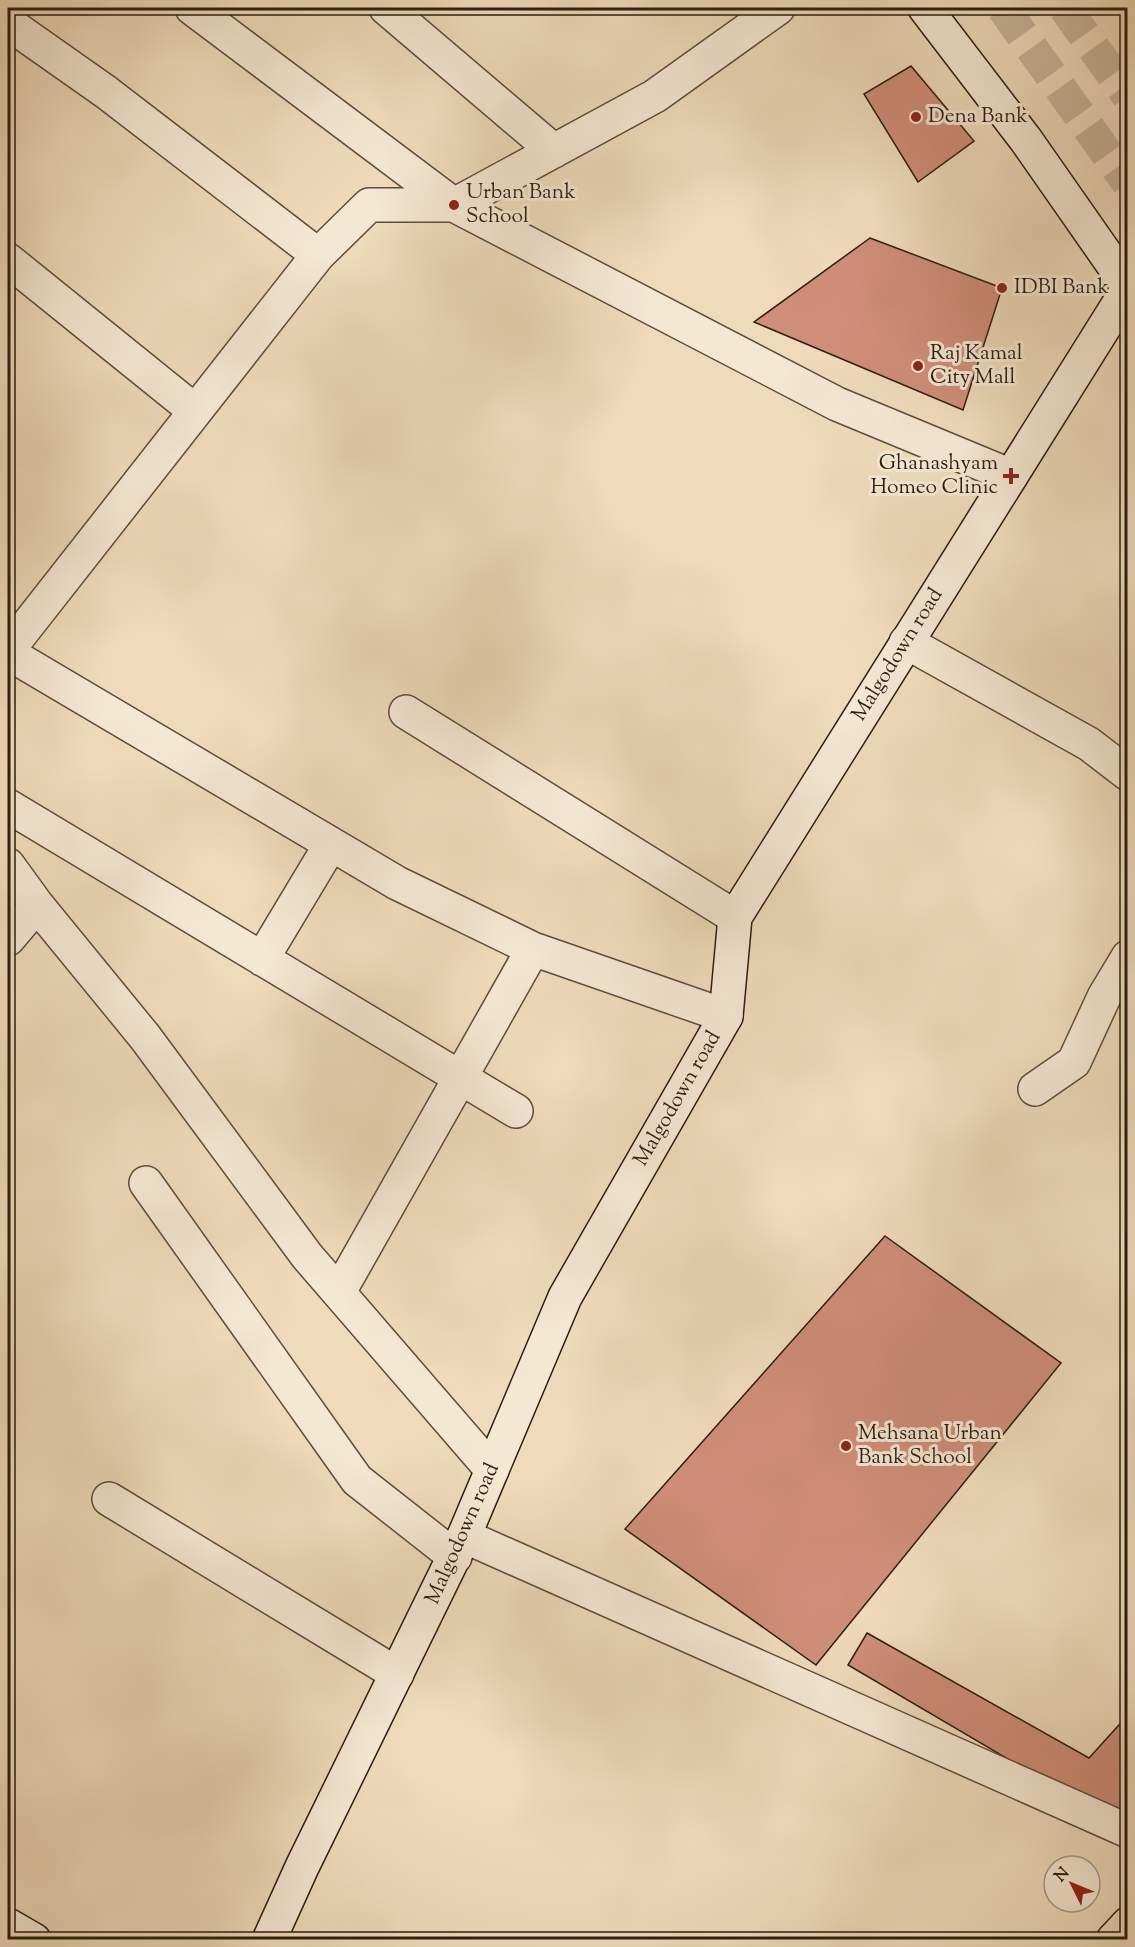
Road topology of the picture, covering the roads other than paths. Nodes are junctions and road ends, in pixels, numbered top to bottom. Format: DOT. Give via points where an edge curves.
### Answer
graph roads {
  1 [pos="192,8"];
  2 [pos="386,8"];
  3 [pos="778,8"];
  4 [pos="925,8"];
  5 [pos="8,23"];
  6 [pos="554,151"];
  7 [pos="453,205"];
  8 [pos="318,255"];
  9 [pos="8,260"];
  10 [pos="1128,287"];
  11 [pos="195,411"];
  12 [pos="1011,476"];
  13 [pos="906,642"];
  14 [pos="8,651"];
  15 [pos="406,712"];
  16 [pos="1128,774"];
  17 [pos="8,806"];
  18 [pos="331,844"];
  19 [pos="8,865"];
  20 [pos="37,905"];
  21 [pos="735,917"];
  22 [pos="8,939"];
  23 [pos="533,949"];
  24 [pos="1128,957"];
  25 [pos="262,959"];
  26 [pos="726,1016"];
  27 [pos="460,1078"];
  28 [pos="1035,1089"];
  29 [pos="516,1111"];
  30 [pos="147,1183"];
  31 [pos="339,1292"];
  32 [pos="492,1470"];
  33 [pos="109,1499"];
  34 [pos="460,1546"];
  35 [pos="397,1674"];
  36 [pos="1128,1831"];
  37 [pos="1128,1924"];
  38 [pos="8,1925"];
  39 [pos="34,1940"];
  40 [pos="268,1940"];
  41 [pos="1113,1940"];
  1 -- 7 [label="street"];
  2 -- 6 [label="street"];
  3 -- 6 [label="street" via="655,96"];
  4 -- 10 [label="street" via="1026,140"];
  5 -- 8 [label="street" via="106,92"];
  6 -- 7 [label="street"];
  7 -- 8 [label="street" via="369,205"];
  7 -- 12 [label="street" via="837,404"];
  8 -- 11 [label="street"];
  9 -- 11 [label="street"];
  10 -- 12 [label="street, Malgodown road"];
  11 -- 14 [label="street"];
  12 -- 13 [label="street, Malgodown road"];
  13 -- 16 [label="street" via="1089,744"];
  13 -- 21 [label="street, Malgodown road"];
  14 -- 18 [label="street"];
  15 -- 21 [label="street"];
  17 -- 25 [label="street"];
  18 -- 23 [label="street" via="397,883"];
  18 -- 25 [label="street"];
  19 -- 20 [label="street"];
  20 -- 22 [label="street"];
  20 -- 31 [label="street" via="145,1038"];
  21 -- 26 [label="street, Malgodown road"];
  23 -- 26 [label="street"];
  23 -- 27 [label="street"];
  24 -- 28 [label="street" via="1104,996 1074,1062"];
  25 -- 27 [label="street"];
  26 -- 32 [label="street, Malgodown road" via="565,1297"];
  27 -- 29 [label="street"];
  27 -- 31 [label="street"];
  30 -- 34 [label="street" via="357,1480"];
  31 -- 32 [label="street"];
  32 -- 34 [label="street, Malgodown road"];
  33 -- 35 [label="street"];
  34 -- 35 [label="street, Malgodown road"];
  34 -- 36 [label="street"];
  35 -- 40 [label="street, Malgodown road"];
  37 -- 41 [label="main road"];
  38 -- 39 [label="street"];
}
